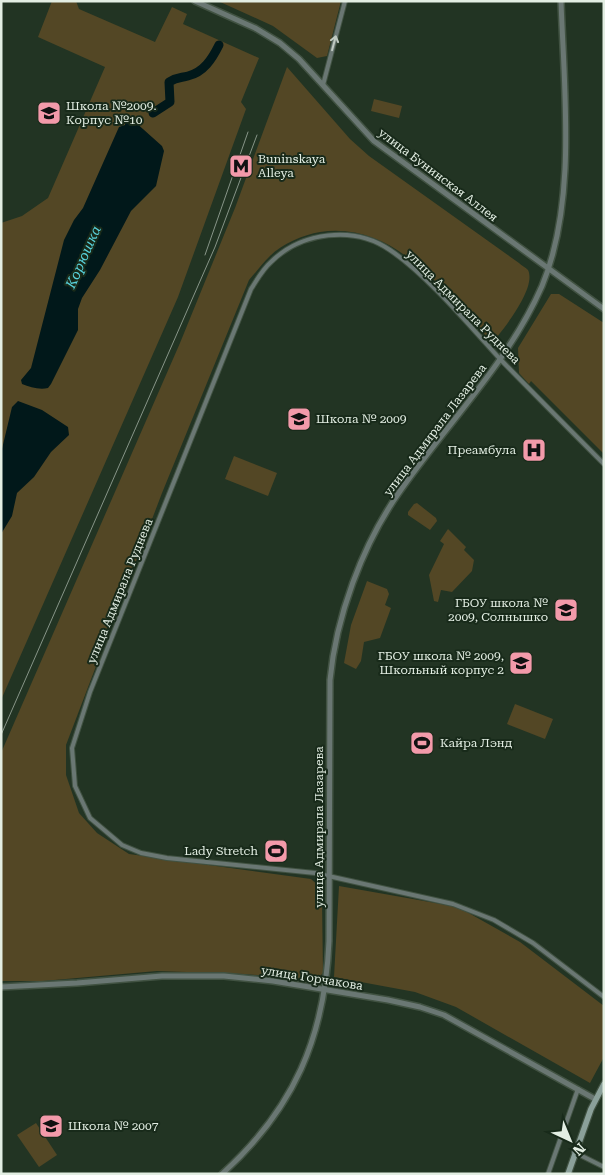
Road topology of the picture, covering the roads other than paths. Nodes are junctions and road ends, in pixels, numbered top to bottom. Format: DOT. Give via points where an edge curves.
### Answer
graph roads {
  1 [pos="195,1"];
  2 [pos="346,1"];
  3 [pos="561,1"];
  4 [pos="323,85"];
  5 [pos="548,267"];
  6 [pos="604,309"];
  7 [pos="500,359"];
  8 [pos="604,464"];
  9 [pos="328,876"];
  10 [pos="1,987"];
  11 [pos="326,989"];
  12 [pos="604,997"];
  13 [pos="604,1084"];
  14 [pos="578,1088"];
  15 [pos="595,1100"];
  16 [pos="574,1152"];
  17 [pos="604,1167"];
  18 [pos="222,1174"];
  19 [pos="548,1174"];
  20 [pos="568,1174"];
  1 -- 4 [label="street, улица Бунинская Аллея" via="255,28 292,52"];
  4 -- 2 [label="street, one-way"];
  3 -- 5 [label="street, улица Адмирала Лазарева" via="566,146 558,229"];
  4 -- 5 [label="street, улица Бунинская Аллея" via="374,141"];
  5 -- 6 [label="street, улица Бунинская Аллея"];
  5 -- 7 [label="street, улица Адмирала Лазарева" via="531,309"];
  7 -- 8 [label="street, улица Адмирала Руднева"];
  7 -- 9 [label="street, улица Адмирала Лазарева" via="398,494 348,598 330,680"];
  7 -- 9 [label="street, улица Адмирала Руднева" via="401,258 375,242 342,235 324,236 293,245 270,262 250,289 76,728 72,768 79,794 90,818 122,845 167,858"];
  9 -- 11 [label="street, улица Адмирала Лазарева"];
  9 -- 12 [label="street, улица Адмирала Руднева" via="453,904 494,920 533,943"];
  10 -- 11 [label="street, улица Горчакова" via="199,976 250,978"];
  11 -- 14 [label="street, улица Горчакова" via="430,1010 481,1034"];
  11 -- 18 [label="street, улица Адмирала Лазарева" via="317,1030 296,1083 255,1142"];
  13 -- 15 [label="main road"];
  14 -- 15 [label="street, улица Горчакова"];
  14 -- 19 [label="street"];
  15 -- 16 [label="main road"];
  16 -- 17 [label="street"];
  16 -- 20 [label="main road"];
}
